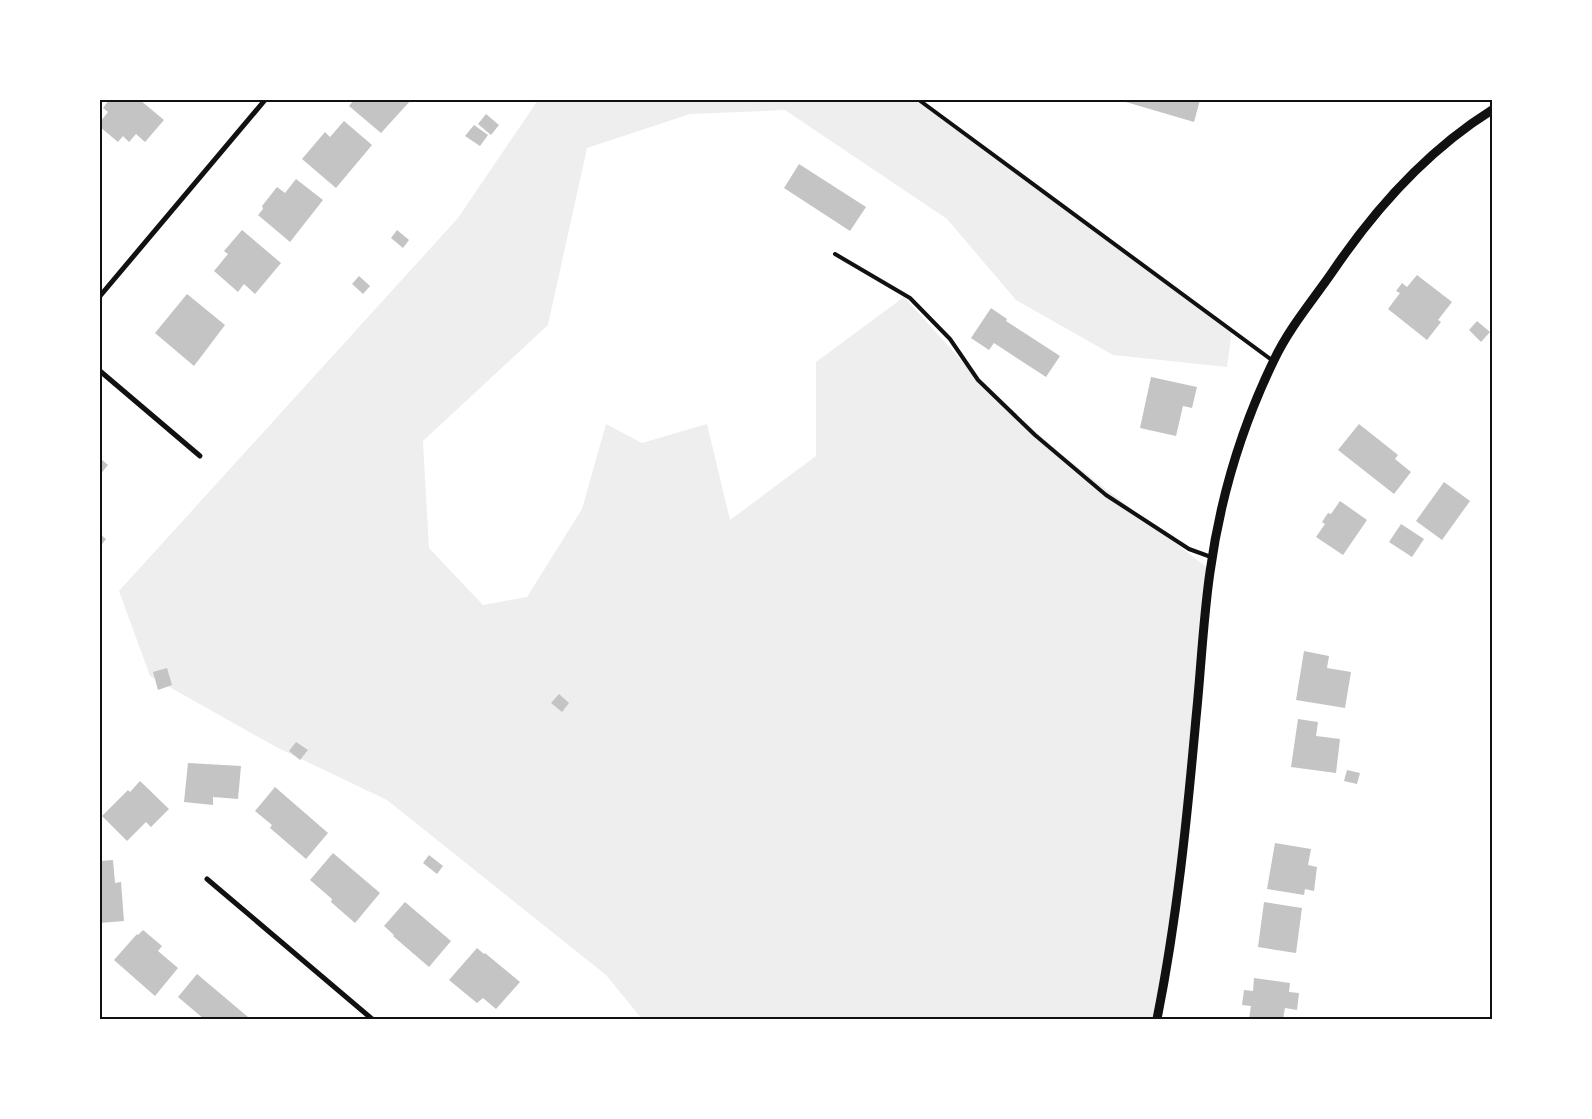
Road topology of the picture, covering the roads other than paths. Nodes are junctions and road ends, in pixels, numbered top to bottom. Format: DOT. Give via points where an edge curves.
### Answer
graph roads {
  1 [pos="265,100"];
  2 [pos="919,100"];
  3 [pos="1492,110"];
  4 [pos="835,254"];
  5 [pos="100,296"];
  6 [pos="1274,361"];
  7 [pos="100,372"];
  8 [pos="200,456"];
  9 [pos="1213,557"];
  10 [pos="207,879"];
  11 [pos="372,1019"];
  12 [pos="1157,1019"];
  1 -- 5 [label="street"];
  2 -- 6 [label="lane"];
  3 -- 6 [label="street" via="1439,150 1395,192 1355,239"];
  4 -- 9 [label="lane" via="910,298 950,339 978,380 1035,435 1106,495 1189,549"];
  6 -- 9 [label="street" via="1246,428 1224,498"];
  7 -- 8 [label="street"];
  9 -- 12 [label="street" via="1181,877"];
  10 -- 11 [label="street"];
}
